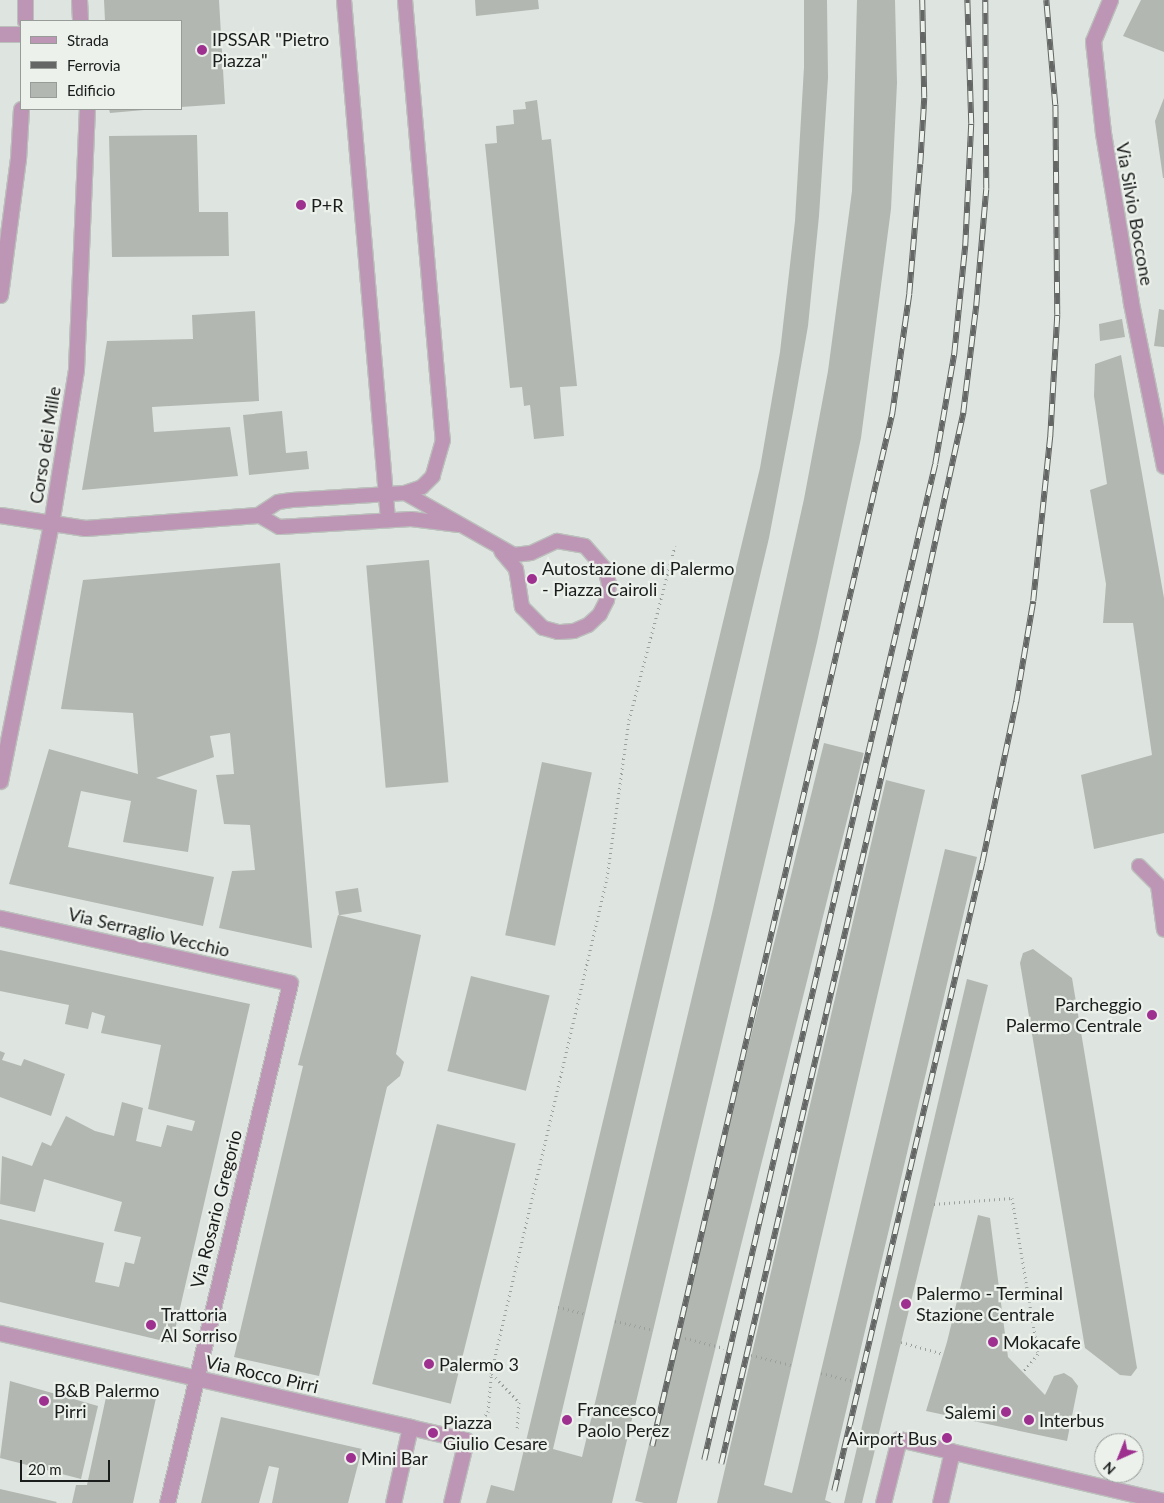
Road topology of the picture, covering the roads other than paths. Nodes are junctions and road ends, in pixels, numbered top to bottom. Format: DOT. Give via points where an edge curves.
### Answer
graph roads {
  1 [pos="25,0"];
  2 [pos="79,0"];
  3 [pos="344,0"];
  4 [pos="404,0"];
  5 [pos="1110,0"];
  6 [pos="24,20"];
  7 [pos="80,20"];
  8 [pos="0,34"];
  9 [pos="20,34"];
  10 [pos="22,110"];
  11 [pos="87,110"];
  12 [pos="0,294"];
  13 [pos="1164,466"];
  14 [pos="405,493"];
  15 [pos="385,494"];
  16 [pos="0,515"];
  17 [pos="258,515"];
  18 [pos="388,520"];
  19 [pos="51,524"];
  20 [pos="459,525"];
  21 [pos="501,551"];
  22 [pos="0,782"];
  23 [pos="1139,866"];
  24 [pos="0,918"];
  25 [pos="1164,930"];
  26 [pos="290,983"];
  27 [pos="0,1334"];
  28 [pos="194,1378"];
  29 [pos="410,1427"];
  30 [pos="952,1451"];
  31 [pos="1130,1498"];
  32 [pos="1164,1501"];
  33 [pos="167,1503"];
  34 [pos="392,1503"];
  35 [pos="451,1503"];
  36 [pos="883,1503"];
  37 [pos="940,1503"];
  1 -- 6 [label="street"];
  2 -- 7 [label="street"];
  3 -- 15 [label="lane"];
  4 -- 14 [label="lane" via="443,440 433,476 422,487"];
  5 -- 13 [label="street, Via Silvio Boccone" via="1093,41 1103,133 1131,303"];
  8 -- 9 [label="street"];
  10 -- 12 [label="street"];
  11 -- 19 [label="street, Corso dei Mille" via="76,368"];
  14 -- 15 [label="lane"];
  14 -- 20 [label="lane"];
  15 -- 17 [label="lane" via="278,502"];
  15 -- 18 [label="lane"];
  16 -- 19 [label="street"];
  17 -- 18 [label="lane" via="279,527"];
  17 -- 19 [label="street" via="85,528"];
  18 -- 20 [label="lane" via="411,518"];
  19 -- 22 [label="street, Corso dei Mille"];
  20 -- 21 [label="lane"];
  21 -- 21 [label="lane" via="516,569 522,607 543,628 558,632 574,631 588,625 600,614 607,600 609,584 605,569 585,546 557,541 523,556"];
  23 -- 25 [label="lane" via="1158,885"];
  24 -- 26 [label="street, Via Serraglio Vecchio"];
  26 -- 28 [label="street, Via Rosario Gregorio"];
  27 -- 28 [label="street, Via Rocco Pirri"];
  28 -- 29 [label="street, Via Rocco Pirri"];
  28 -- 33 [label="street, Via Rosario Gregorio"];
  29 -- 34 [label="street"];
  29 -- 35 [label="street, Via Rocco Pirri" via="466,1440"];
  30 -- 31 [label="street"];
  30 -- 36 [label="street" via="899,1438"];
  30 -- 37 [label="street"];
  31 -- 32 [label="street"];
}
